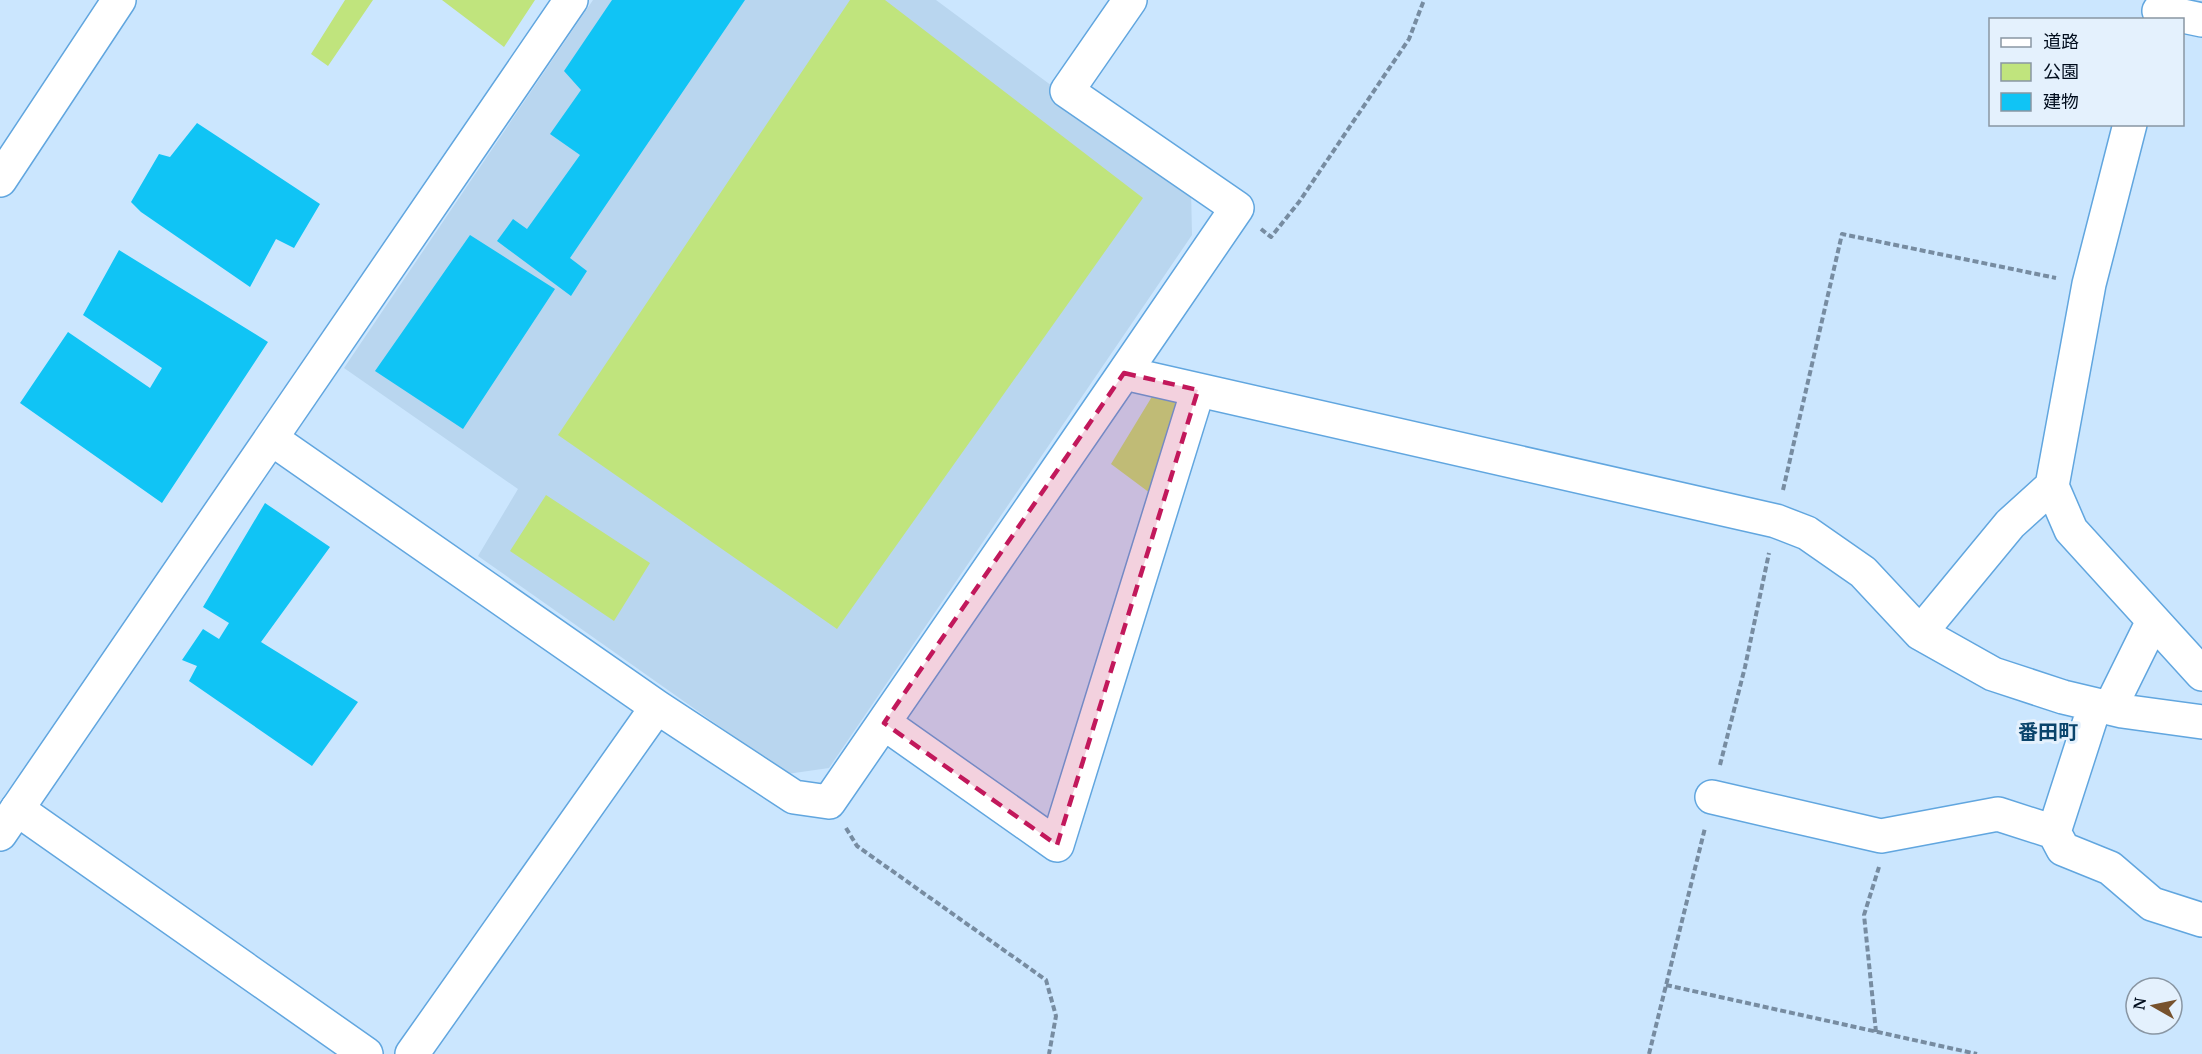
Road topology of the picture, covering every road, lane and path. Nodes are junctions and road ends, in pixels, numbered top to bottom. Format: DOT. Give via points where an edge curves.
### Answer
graph roads {
  1 [pos="119,0"];
  2 [pos="571,0"];
  3 [pos="1424,0"];
  4 [pos="1124,2"];
  5 [pos="2159,10"];
  6 [pos="2202,20"];
  7 [pos="2129,126"];
  8 [pos="0,180"];
  9 [pos="1237,208"];
  10 [pos="2089,284"];
  11 [pos="1124,373"];
  12 [pos="1198,390"];
  13 [pos="272,439"];
  14 [pos="2052,486"];
  15 [pos="1776,521"];
  16 [pos="2153,621"];
  17 [pos="1920,633"];
  18 [pos="2202,674"];
  19 [pos="657,707"];
  20 [pos="2103,707"];
  21 [pos="2202,722"];
  22 [pos="884,723"];
  23 [pos="1712,797"];
  24 [pos="829,802"];
  25 [pos="6,814"];
  26 [pos="2054,832"];
  27 [pos="1890,835"];
  28 [pos="2202,920"];
  29 [pos="1666,985"];
  30 [pos="1876,1032"];
  31 [pos="366,1054"];
  32 [pos="412,1054"];
  33 [pos="1049,1054"];
  34 [pos="1977,1054"];
  1 -- 8 [label="street"];
  2 -- 13 [label="street"];
  3 -- 9 [label="path" via="1409,39 1271,237"];
  4 -- 9 [label="street" via="1067,91"];
  5 -- 6 [label="street"];
  7 -- 10 [label="street"];
  9 -- 11 [label="street"];
  10 -- 14 [label="street"];
  10 -- 15 [label="path" via="1842,234"];
  11 -- 12 [label="street"];
  11 -- 22 [label="street"];
  12 -- 15 [label="street"];
  12 -- 22 [label="street" via="1057,845"];
  13 -- 19 [label="street"];
  13 -- 25 [label="street"];
  14 -- 16 [label="street" via="2072,530"];
  14 -- 17 [label="street" via="2010,524"];
  15 -- 17 [label="street" via="1807,532 1863,572"];
  16 -- 18 [label="street"];
  16 -- 20 [label="street"];
  17 -- 20 [label="street" via="1993,674"];
  19 -- 24 [label="street" via="794,796"];
  19 -- 32 [label="street"];
  20 -- 21 [label="street"];
  20 -- 26 [label="street"];
  22 -- 24 [label="street"];
  23 -- 27 [label="street"];
  24 -- 33 [label="path" via="857,846 1046,980 1056,1016"];
  25 -- 31 [label="street"];
  26 -- 27 [label="street" via="1998,814"];
  26 -- 28 [label="street" via="2063,849 2110,868 2152,904"];
  27 -- 30 [label="path" via="1864,915"];
  29 -- 30 [label="path"];
  30 -- 34 [label="path"];
}
